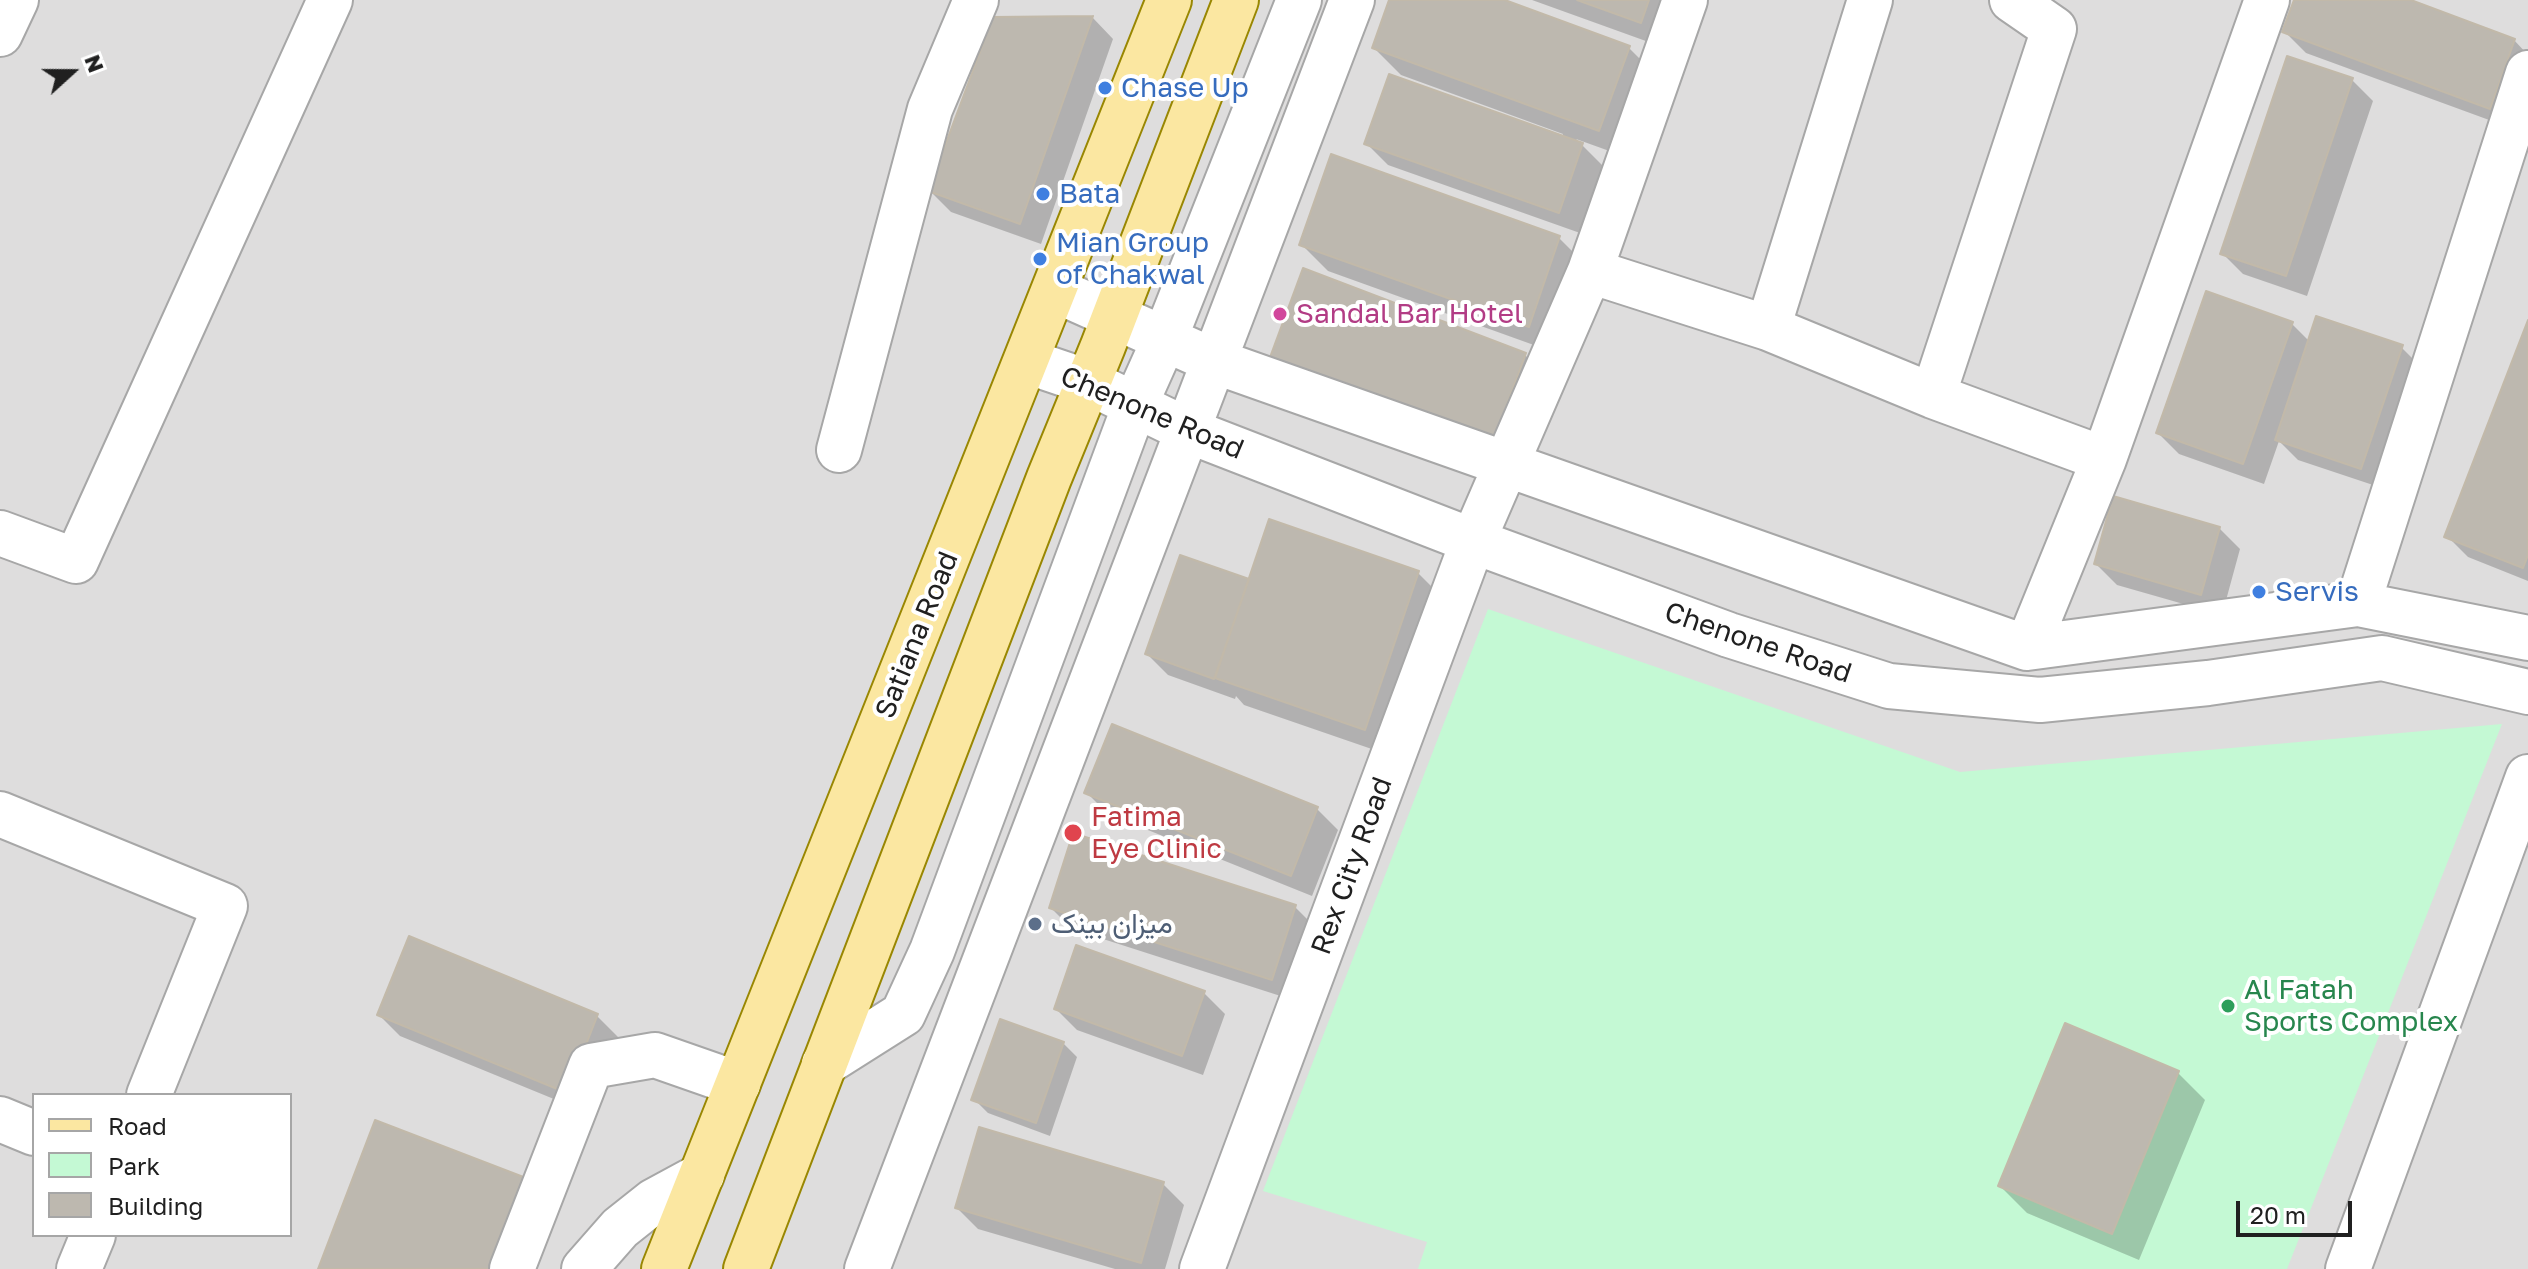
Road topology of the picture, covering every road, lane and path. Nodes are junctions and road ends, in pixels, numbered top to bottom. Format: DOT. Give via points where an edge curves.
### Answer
graph roads {
  1 [pos="16,0"];
  2 [pos="330,0"];
  3 [pos="976,0"];
  4 [pos="1169,0"];
  5 [pos="1236,0"];
  6 [pos="1299,0"];
  7 [pos="1352,0"];
  8 [pos="1685,0"];
  9 [pos="1870,0"];
  10 [pos="2012,0"];
  11 [pos="2267,0"];
  12 [pos="0,34"];
  13 [pos="2528,73"];
  14 [pos="1590,271"];
  15 [pos="1055,290"];
  16 [pos="1114,316"];
  17 [pos="1768,328"];
  18 [pos="1165,338"];
  19 [pos="1026,361"];
  20 [pos="1214,361"];
  21 [pos="1088,382"];
  22 [pos="1933,396"];
  23 [pos="1135,405"];
  24 [pos="1189,431"];
  25 [pos="839,450"];
  26 [pos="2104,459"];
  27 [pos="1506,464"];
  28 [pos="0,533"];
  29 [pos="1473,541"];
  30 [pos="2358,604"];
  31 [pos="2528,638"];
  32 [pos="2027,648"];
  33 [pos="2528,692"];
  34 [pos="2528,777"];
  35 [pos="0,814"];
  36 [pos="824,1064"];
  37 [pos="738,1084"];
  38 [pos="150,1093"];
  39 [pos="0,1119"];
  40 [pos="32,1132"];
  41 [pos="702,1175"];
  42 [pos="92,1237"];
  43 [pos="79,1269"];
  44 [pos="512,1269"];
  45 [pos="584,1269"];
  46 [pos="664,1269"];
  47 [pos="746,1269"];
  48 [pos="867,1269"];
  49 [pos="1202,1269"];
  50 [pos="2348,1269"];
  1 -- 12 [label="street"];
  2 -- 28 [label="street" via="76,561"];
  3 -- 25 [label="street" via="930,109"];
  4 -- 15 [label="main road, Satiana Road"];
  5 -- 16 [label="main road"];
  6 -- 18 [label="street"];
  7 -- 20 [label="street"];
  8 -- 14 [label="street, Rex City Road"];
  9 -- 17 [label="street"];
  10 -- 22 [label="street" via="2054,29"];
  11 -- 26 [label="street"];
  13 -- 30 [label="street"];
  14 -- 17 [label="street"];
  14 -- 27 [label="street, Rex City Road"];
  15 -- 16 [label="street"];
  15 -- 19 [label="main road, Satiana Road"];
  16 -- 18 [label="street"];
  16 -- 21 [label="main road"];
  17 -- 22 [label="street"];
  18 -- 20 [label="street"];
  18 -- 23 [label="street"];
  19 -- 21 [label="street, Chenone Road"];
  19 -- 37 [label="main road, Satiana Road"];
  20 -- 24 [label="street"];
  20 -- 27 [label="street"];
  21 -- 23 [label="street, Chenone Road"];
  21 -- 36 [label="main road"];
  22 -- 26 [label="street"];
  23 -- 24 [label="street, Chenone Road"];
  23 -- 36 [label="street" via="909,1002 903,1014"];
  24 -- 29 [label="street, Chenone Road"];
  24 -- 48 [label="street"];
  26 -- 32 [label="street"];
  27 -- 29 [label="street, Rex City Road"];
  27 -- 32 [label="street"];
  29 -- 33 [label="street, Chenone Road" via="1729,635 1889,686 2040,700 2382,658"];
  29 -- 49 [label="street, Rex City Road"];
  30 -- 31 [label="street"];
  30 -- 32 [label="street"];
  34 -- 50 [label="street"];
  35 -- 38 [label="street" via="225,906"];
  36 -- 47 [label="main road"];
  37 -- 41 [label="main road, Satiana Road"];
  37 -- 44 [label="street" via="655,1055 591,1066"];
  39 -- 40 [label="street"];
  41 -- 45 [label="street" via="654,1201 620,1228"];
  41 -- 46 [label="main road, Satiana Road"];
  42 -- 43 [label="street"];
}
